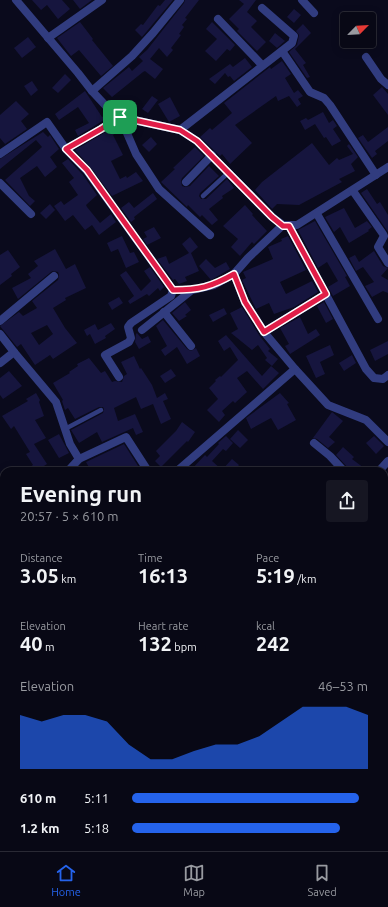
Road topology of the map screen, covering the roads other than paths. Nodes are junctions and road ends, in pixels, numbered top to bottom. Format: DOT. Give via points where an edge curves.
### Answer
graph roads {
  1 [pos="16,0"];
  2 [pos="102,0"];
  3 [pos="180,0"];
  4 [pos="302,0"];
  5 [pos="262,8"];
  6 [pos="314,13"];
  7 [pos="218,19"];
  8 [pos="48,38"];
  9 [pos="282,50"];
  10 [pos="366,57"];
  11 [pos="262,65"];
  12 [pos="388,85"];
  13 [pos="92,91"];
  14 [pos="120,117"];
  15 [pos="180,130"];
  16 [pos="66,149"];
  17 [pos="0,154"];
  18 [pos="212,155"];
  19 [pos="388,167"];
  20 [pos="229,172"];
  21 [pos="376,175"];
  22 [pos="186,182"];
  23 [pos="0,183"];
  24 [pos="352,191"];
  25 [pos="204,196"];
  26 [pos="31,214"];
  27 [pos="317,214"];
  28 [pos="286,226"];
  29 [pos="210,235"];
  30 [pos="388,263"];
  31 [pos="234,274"];
  32 [pos="54,276"];
  33 [pos="173,290"];
  34 [pos="192,290"];
  35 [pos="326,294"];
  36 [pos="164,312"];
  37 [pos="378,319"];
  38 [pos="0,321"];
  39 [pos="142,330"];
  40 [pos="264,332"];
  41 [pos="0,334"];
  42 [pos="191,346"];
  43 [pos="14,352"];
  44 [pos="0,363"];
  45 [pos="295,369"];
  46 [pos="388,375"];
  47 [pos="119,377"];
  48 [pos="101,410"];
  49 [pos="65,429"];
  50 [pos="388,442"];
  51 [pos="314,443"];
  52 [pos="79,459"];
  53 [pos="72,467"];
  54 [pos="145,467"];
  55 [pos="182,467"];
  56 [pos="340,467"];
  1 -- 8 [label="street"];
  2 -- 8 [label="street"];
  3 -- 13 [label="street" via="132,56"];
  4 -- 6 [label="street"];
  5 -- 9 [label="street" via="294,36 292,43"];
  7 -- 11 [label="street"];
  8 -- 13 [label="street"];
  9 -- 11 [label="street"];
  9 -- 21 [label="street" via="310,92 324,98 330,105"];
  10 -- 12 [label="street"];
  11 -- 15 [label="street"];
  13 -- 14 [label="street"];
  14 -- 15 [label="street"];
  14 -- 16 [label="street"];
  14 -- 29 [label="street" via="136,154 159,189"];
  15 -- 18 [label="street"];
  16 -- 17 [label="street" via="47,122"];
  16 -- 33 [label="street" via="87,170"];
  18 -- 20 [label="street"];
  18 -- 22 [label="street"];
  19 -- 21 [label="street"];
  20 -- 25 [label="lane"];
  20 -- 28 [label="street" via="272,217"];
  21 -- 24 [label="street"];
  23 -- 26 [label="street"];
  24 -- 27 [label="street"];
  24 -- 30 [label="street" via="384,234 378,247"];
  27 -- 28 [label="street" via="297,225"];
  27 -- 37 [label="street"];
  28 -- 31 [label="street" via="248,258"];
  28 -- 35 [label="street"];
  31 -- 34 [label="street" via="214,285"];
  31 -- 40 [label="street" via="245,302"];
  32 -- 38 [label="street"];
  33 -- 34 [label="street"];
  33 -- 47 [label="street" via="171,296 131,322 128,327 131,338 129,342 105,355"];
  34 -- 36 [label="street"];
  35 -- 40 [label="street"];
  35 -- 46 [label="street" via="366,369 374,378 383,379"];
  36 -- 39 [label="street"];
  36 -- 42 [label="street"];
  40 -- 45 [label="street"];
  41 -- 43 [label="street"];
  43 -- 44 [label="street"];
  43 -- 49 [label="street" via="56,402"];
  45 -- 50 [label="street" via="328,405 366,420"];
  45 -- 55 [label="street"];
  48 -- 49 [label="lane"];
  49 -- 52 [label="street"];
  51 -- 56 [label="street"];
  52 -- 53 [label="street"];
  52 -- 54 [label="street" via="126,437"];
}
